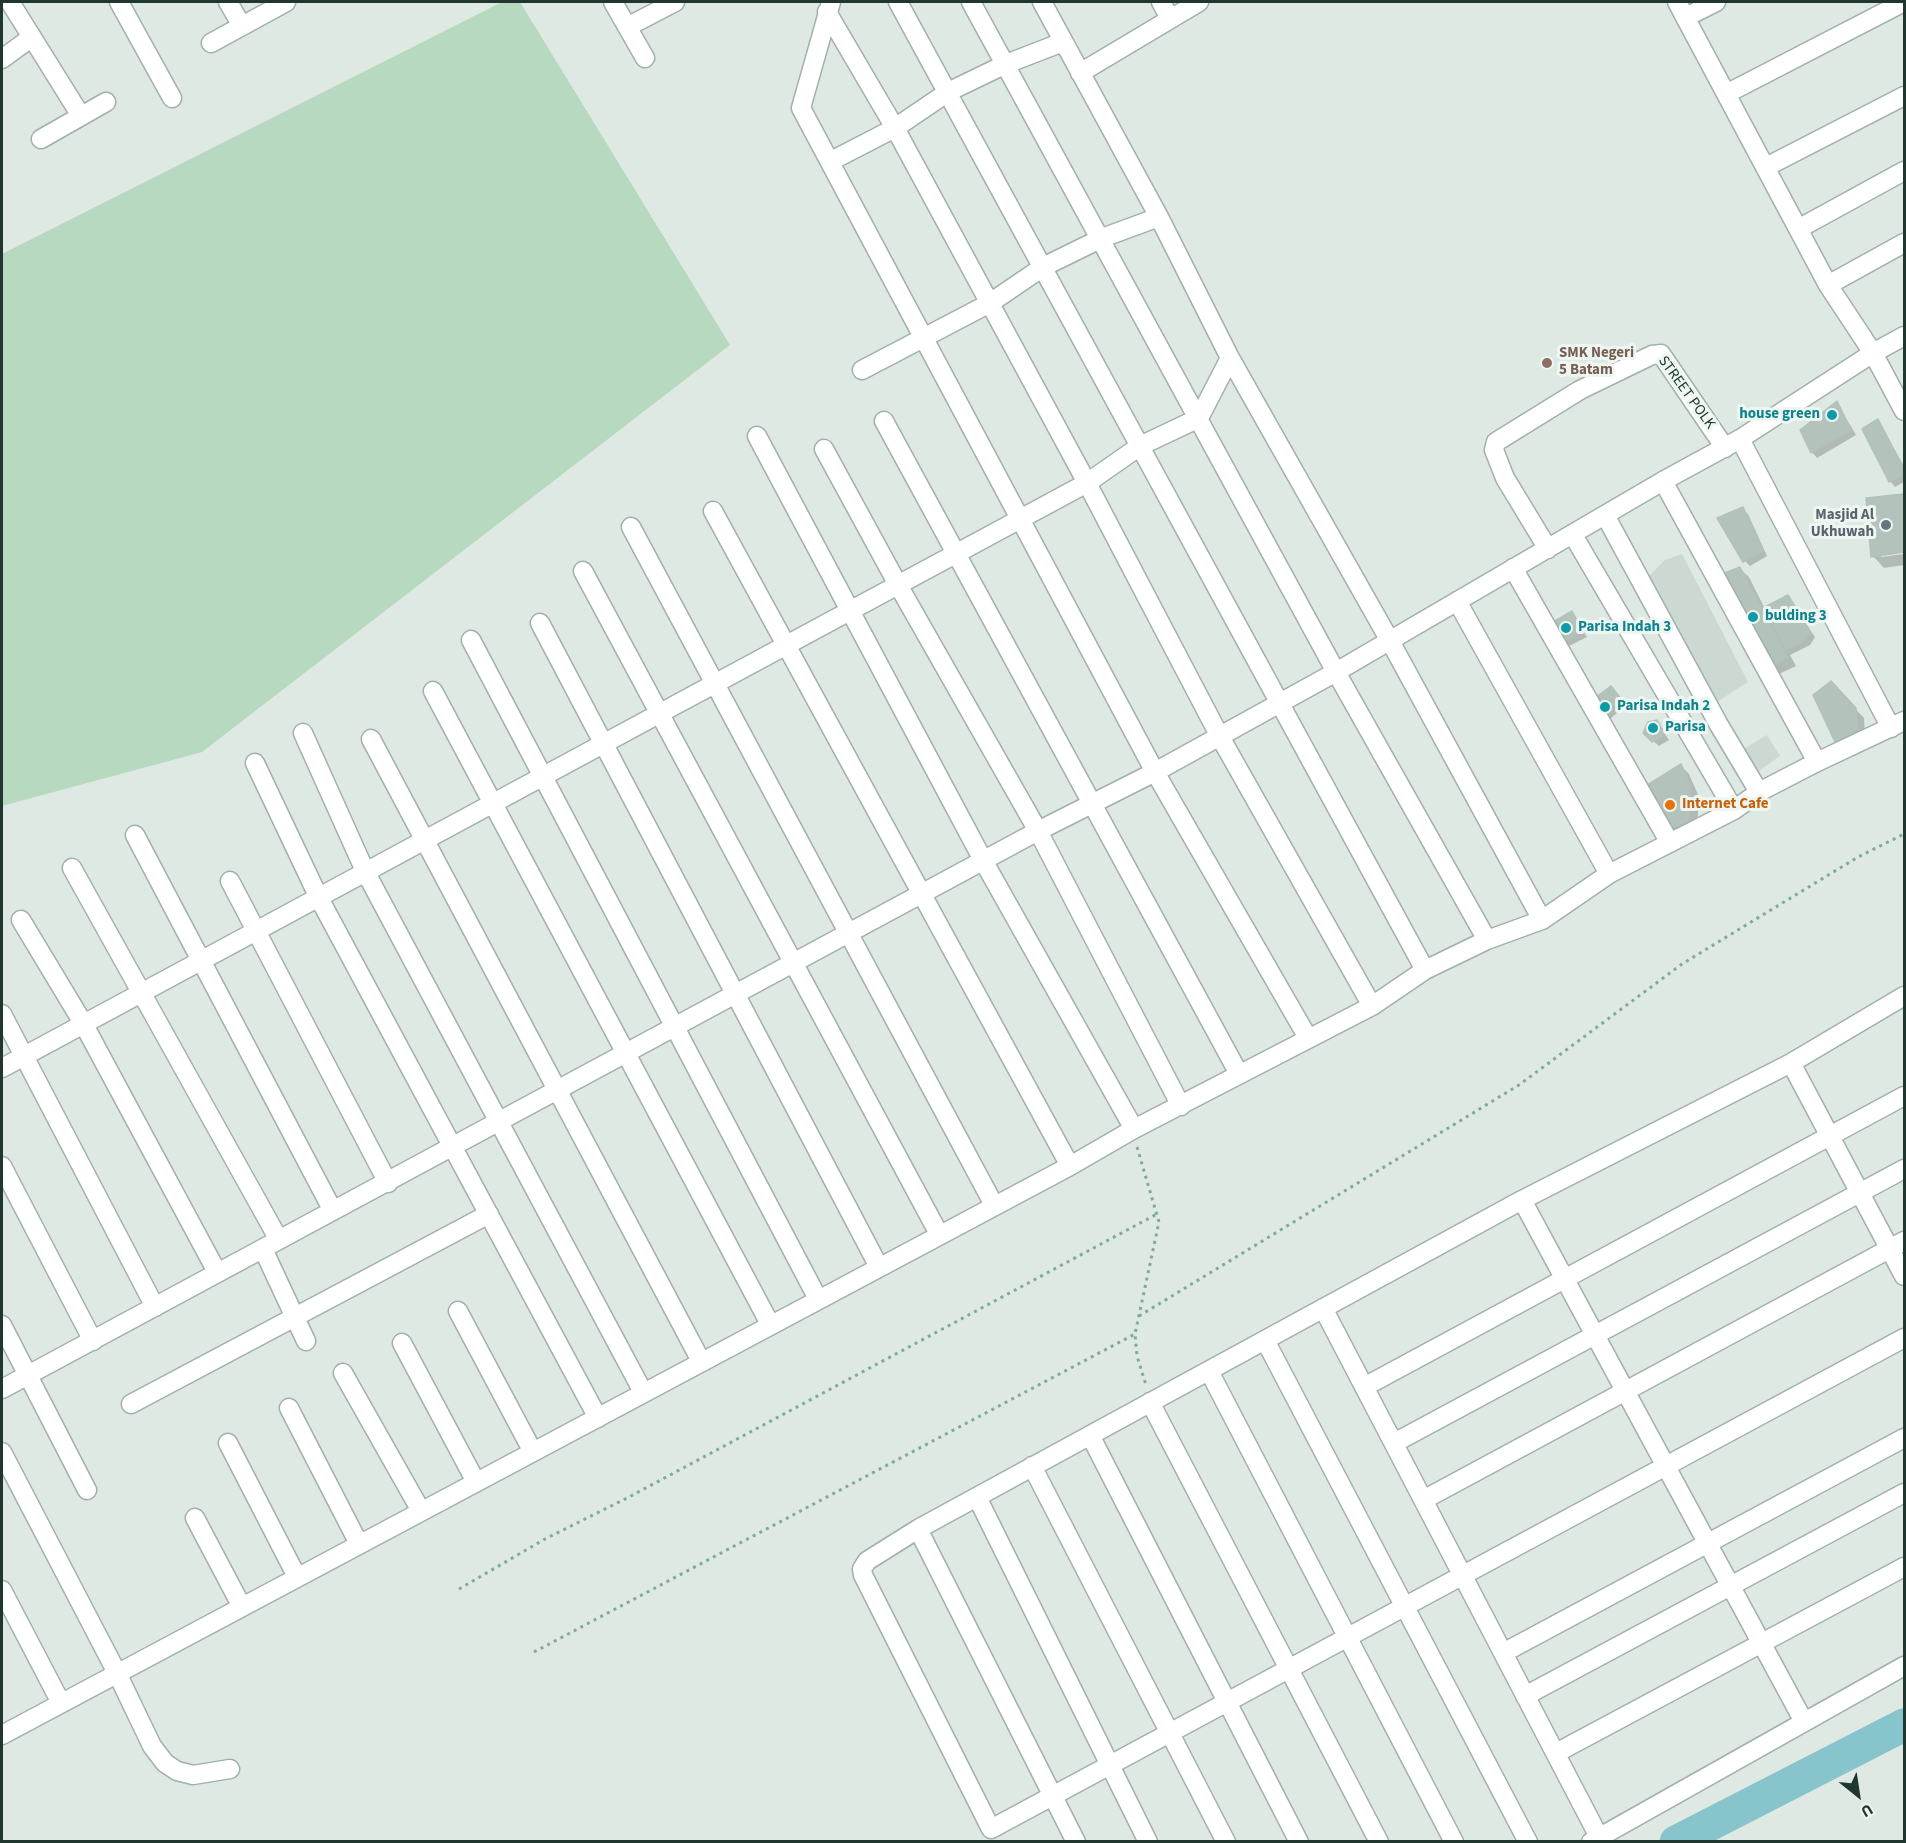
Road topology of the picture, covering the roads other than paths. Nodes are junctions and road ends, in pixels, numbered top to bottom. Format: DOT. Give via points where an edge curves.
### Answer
graph roads {
  1 [pos="119,2"];
  2 [pos="228,2"];
  3 [pos="286,2"];
  4 [pos="613,2"];
  5 [pos="675,2"];
  6 [pos="898,2"];
  7 [pos="971,2"];
  8 [pos="1042,2"];
  9 [pos="1199,2"];
  10 [pos="1716,2"];
  11 [pos="1904,2"];
  12 [pos="15,3"];
  13 [pos="829,7"];
  14 [pos="1681,9"];
  15 [pos="1165,10"];
  16 [pos="242,26"];
  17 [pos="627,27"];
  18 [pos="32,37"];
  19 [pos="1063,42"];
  20 [pos="211,43"];
  21 [pos="645,58"];
  22 [pos="2,59"];
  23 [pos="1006,64"];
  24 [pos="1080,73"];
  25 [pos="948,93"];
  26 [pos="1726,94"];
  27 [pos="1905,96"];
  28 [pos="172,98"];
  29 [pos="106,102"];
  30 [pos="81,116"];
  31 [pos="895,128"];
  32 [pos="41,139"];
  33 [pos="831,161"];
  34 [pos="1766,167"];
  35 [pos="1905,171"];
  36 [pos="1159,217"];
  37 [pos="1798,229"];
  38 [pos="1102,238"];
  39 [pos="1905,243"];
  40 [pos="1043,267"];
  41 [pos="1828,285"];
  42 [pos="990,303"];
  43 [pos="1905,336"];
  44 [pos="923,338"];
  45 [pos="1873,353"];
  46 [pos="1230,358"];
  47 [pos="862,370"];
  48 [pos="1905,411"];
  49 [pos="1199,418"];
  50 [pos="884,421"];
  51 [pos="756,436"];
  52 [pos="1733,444"];
  53 [pos="1140,447"];
  54 [pos="824,449"];
  55 [pos="1663,481"];
  56 [pos="1087,483"];
  57 [pos="713,511"];
  58 [pos="1605,515"];
  59 [pos="1021,517"];
  60 [pos="631,527"];
  61 [pos="1573,535"];
  62 [pos="1548,549"];
  63 [pos="955,552"];
  64 [pos="1513,568"];
  65 [pos="584,572"];
  66 [pos="897,583"];
  67 [pos="1457,601"];
  68 [pos="849,610"];
  69 [pos="540,623"];
  70 [pos="471,640"];
  71 [pos="1390,641"];
  72 [pos="786,645"];
  73 [pos="1336,672"];
  74 [pos="714,682"];
  75 [pos="433,691"];
  76 [pos="1277,703"];
  77 [pos="659,712"];
  78 [pos="1898,724"];
  79 [pos="303,733"];
  80 [pos="1219,735"];
  81 [pos="371,739"];
  82 [pos="603,742"];
  83 [pos="1817,762"];
  84 [pos="255,763"];
  85 [pos="1155,772"];
  86 [pos="542,775"];
  87 [pos="1759,792"];
  88 [pos="492,802"];
  89 [pos="1093,804"];
  90 [pos="1734,810"];
  91 [pos="1038,831"];
  92 [pos="135,835"];
  93 [pos="424,839"];
  94 [pos="1670,843"];
  95 [pos="984,862"];
  96 [pos="72,867"];
  97 [pos="365,871"];
  98 [pos="1609,874"];
  99 [pos="230,881"];
  100 [pos="922,895"];
  101 [pos="319,898"];
  102 [pos="21,920"];
  103 [pos="1542,920"];
  104 [pos="256,931"];
  105 [pos="849,933"];
  106 [pos="1486,940"];
  107 [pos="201,960"];
  108 [pos="794,963"];
  109 [pos="1425,970"];
  110 [pos="142,992"];
  111 [pos="735,994"];
  112 [pos="1905,996"];
  113 [pos="1372,1006"];
  114 [pos="2,1014"];
  115 [pos="83,1023"];
  116 [pos="675,1027"];
  117 [pos="1308,1038"];
  118 [pos="626,1053"];
  119 [pos="24,1056"];
  120 [pos="1791,1063"];
  121 [pos="2,1068"];
  122 [pos="1239,1074"];
  123 [pos="557,1090"];
  124 [pos="1905,1096"];
  125 [pos="1181,1106"];
  126 [pos="499,1121"];
  127 [pos="1134,1129"];
  128 [pos="1828,1137"];
  129 [pos="453,1148"];
  130 [pos="2,1166"];
  131 [pos="1070,1166"];
  132 [pos="1905,1169"];
  133 [pos="388,1183"];
  134 [pos="1860,1193"];
  135 [pos="1522,1200"];
  136 [pos="994,1205"];
  137 [pos="333,1211"];
  138 [pos="489,1214"];
  139 [pos="939,1234"];
  140 [pos="271,1244"];
  141 [pos="1898,1244"];
  142 [pos="879,1267"];
  143 [pos="217,1272"];
  144 [pos="1905,1276"];
  145 [pos="1565,1278"];
  146 [pos="818,1299"];
  147 [pos="155,1307"];
  148 [pos="1323,1308"];
  149 [pos="458,1311"];
  150 [pos="297,1316"];
  151 [pos="770,1324"];
  152 [pos="2,1325"];
  153 [pos="1596,1334"];
  154 [pos="1905,1338"];
  155 [pos="1265,1340"];
  156 [pos="93,1341"];
  157 [pos="306,1341"];
  158 [pos="402,1343"];
  159 [pos="701,1361"];
  160 [pos="1209,1371"];
  161 [pos="343,1373"];
  162 [pos="28,1375"];
  163 [pos="1364,1387"];
  164 [pos="2,1389"];
  165 [pos="1627,1390"];
  166 [pos="643,1392"];
  167 [pos="1150,1402"];
  168 [pos="131,1404"];
  169 [pos="290,1408"];
  170 [pos="598,1418"];
  171 [pos="1090,1435"];
  172 [pos="1905,1438"];
  173 [pos="228,1443"];
  174 [pos="1394,1443"];
  175 [pos="2,1452"];
  176 [pos="533,1452"];
  177 [pos="1666,1465"];
  178 [pos="1032,1467"];
  179 [pos="476,1482"];
  180 [pos="87,1490"];
  181 [pos="1905,1493"];
  182 [pos="976,1497"];
  183 [pos="1425,1499"];
  184 [pos="421,1511"];
  185 [pos="195,1518"];
  186 [pos="918,1529"];
  187 [pos="359,1544"];
  188 [pos="1706,1544"];
  189 [pos="1905,1567"];
  190 [pos="1463,1575"];
  191 [pos="297,1577"];
  192 [pos="1730,1586"];
  193 [pos="2,1590"];
  194 [pos="1405,1606"];
  195 [pos="242,1607"];
  196 [pos="1347,1636"];
  197 [pos="1761,1644"];
  198 [pos="1503,1653"];
  199 [pos="1905,1666"];
  200 [pos="1288,1667"];
  201 [pos="117,1673"];
  202 [pos="1525,1696"];
  203 [pos="1226,1700"];
  204 [pos="61,1703"];
  205 [pos="1803,1720"];
  206 [pos="1169,1731"];
  207 [pos="2,1735"];
  208 [pos="1556,1753"];
  209 [pos="1109,1763"];
  210 [pos="230,1769"];
  211 [pos="1052,1794"];
  212 [pos="1595,1839"];
  213 [pos="1076,1842"];
  214 [pos="1148,1842"];
  215 [pos="1226,1842"];
  216 [pos="1299,1842"];
  217 [pos="1379,1842"];
  218 [pos="1454,1842"];
  219 [pos="1528,1842"];
  1 -- 28 [label="street"];
  2 -- 16 [label="street"];
  3 -- 16 [label="street"];
  4 -- 17 [label="street"];
  5 -- 17 [label="street"];
  6 -- 25 [label="street"];
  7 -- 23 [label="street"];
  8 -- 19 [label="street"];
  9 -- 15 [label="street"];
  10 -- 14 [label="street"];
  11 -- 26 [label="street"];
  12 -- 18 [label="street"];
  13 -- 31 [label="street"];
  13 -- 33 [label="street" via="801,108"];
  14 -- 26 [label="street"];
  15 -- 24 [label="street"];
  16 -- 20 [label="street"];
  17 -- 21 [label="street"];
  18 -- 22 [label="street"];
  18 -- 30 [label="street"];
  19 -- 23 [label="street"];
  19 -- 24 [label="street"];
  23 -- 25 [label="street"];
  23 -- 38 [label="street"];
  24 -- 36 [label="street"];
  25 -- 31 [label="street"];
  25 -- 40 [label="street"];
  26 -- 34 [label="street"];
  27 -- 34 [label="street"];
  29 -- 30 [label="street"];
  30 -- 32 [label="street"];
  31 -- 33 [label="street"];
  31 -- 42 [label="street"];
  33 -- 44 [label="street"];
  34 -- 37 [label="street"];
  35 -- 37 [label="street"];
  36 -- 38 [label="street"];
  36 -- 46 [label="street"];
  37 -- 41 [label="street"];
  38 -- 40 [label="street"];
  38 -- 49 [label="street"];
  39 -- 41 [label="street"];
  40 -- 42 [label="street"];
  40 -- 53 [label="street"];
  41 -- 45 [label="street"];
  42 -- 44 [label="street"];
  42 -- 56 [label="street"];
  43 -- 45 [label="street"];
  44 -- 47 [label="street"];
  44 -- 59 [label="street"];
  45 -- 48 [label="street"];
  45 -- 52 [label="street"];
  46 -- 49 [label="street"];
  46 -- 71 [label="street"];
  49 -- 53 [label="street"];
  49 -- 73 [label="street"];
  50 -- 63 [label="street"];
  51 -- 68 [label="street"];
  52 -- 55 [label="street"];
  52 -- 62 [label="street, STREET POLK" via="1661,354 1580,390 1497,442 1494,450 1505,478"];
  52 -- 78 [label="street"];
  53 -- 56 [label="street"];
  53 -- 76 [label="street"];
  54 -- 66 [label="street"];
  55 -- 58 [label="street"];
  55 -- 83 [label="street"];
  56 -- 59 [label="street"];
  56 -- 80 [label="street"];
  57 -- 72 [label="street"];
  58 -- 61 [label="street"];
  58 -- 87 [label="street"];
  59 -- 63 [label="street"];
  59 -- 85 [label="street"];
  60 -- 74 [label="street"];
  61 -- 62 [label="street"];
  61 -- 90 [label="street"];
  62 -- 64 [label="street"];
  63 -- 66 [label="street"];
  63 -- 89 [label="street"];
  64 -- 67 [label="street"];
  64 -- 94 [label="street"];
  65 -- 77 [label="street"];
  66 -- 68 [label="street"];
  66 -- 91 [label="street"];
  67 -- 71 [label="street"];
  67 -- 98 [label="street"];
  68 -- 72 [label="street"];
  68 -- 95 [label="street"];
  69 -- 82 [label="street"];
  70 -- 86 [label="street"];
  71 -- 73 [label="street"];
  71 -- 103 [label="street"];
  72 -- 74 [label="street"];
  72 -- 100 [label="street"];
  73 -- 76 [label="street"];
  73 -- 106 [label="street"];
  74 -- 77 [label="street"];
  74 -- 105 [label="street"];
  75 -- 88 [label="street"];
  76 -- 80 [label="street"];
  76 -- 109 [label="street"];
  77 -- 82 [label="street"];
  77 -- 108 [label="street"];
  78 -- 83 [label="street"];
  79 -- 97 [label="street"];
  80 -- 85 [label="street"];
  80 -- 113 [label="street"];
  81 -- 93 [label="street"];
  82 -- 86 [label="street"];
  82 -- 111 [label="street"];
  83 -- 87 [label="street"];
  84 -- 101 [label="street"];
  85 -- 89 [label="street"];
  85 -- 117 [label="street"];
  86 -- 88 [label="street"];
  86 -- 116 [label="street"];
  87 -- 90 [label="street"];
  88 -- 93 [label="street"];
  88 -- 118 [label="street"];
  89 -- 91 [label="street"];
  89 -- 122 [label="street"];
  90 -- 94 [label="street"];
  91 -- 95 [label="street"];
  91 -- 125 [label="street"];
  92 -- 107 [label="street"];
  93 -- 97 [label="street"];
  93 -- 123 [label="street"];
  94 -- 98 [label="street"];
  95 -- 100 [label="street"];
  95 -- 127 [label="street"];
  96 -- 110 [label="street"];
  97 -- 101 [label="street"];
  97 -- 126 [label="street"];
  98 -- 103 [label="street"];
  99 -- 104 [label="street"];
  100 -- 105 [label="street"];
  100 -- 131 [label="street"];
  101 -- 104 [label="street"];
  101 -- 129 [label="street"];
  102 -- 115 [label="street"];
  103 -- 106 [label="street"];
  104 -- 107 [label="street"];
  104 -- 133 [label="street"];
  105 -- 108 [label="street"];
  105 -- 136 [label="street"];
  106 -- 109 [label="street"];
  107 -- 110 [label="street"];
  107 -- 137 [label="street"];
  108 -- 111 [label="street"];
  108 -- 139 [label="street"];
  109 -- 113 [label="street"];
  110 -- 115 [label="street"];
  110 -- 140 [label="street"];
  111 -- 116 [label="street"];
  111 -- 142 [label="street"];
  112 -- 120 [label="street"];
  113 -- 117 [label="street"];
  114 -- 119 [label="street"];
  115 -- 119 [label="street"];
  115 -- 143 [label="street"];
  116 -- 118 [label="street"];
  116 -- 146 [label="street"];
  117 -- 122 [label="street"];
  118 -- 123 [label="street"];
  118 -- 151 [label="street"];
  119 -- 121 [label="street"];
  119 -- 147 [label="street"];
  120 -- 128 [label="street"];
  120 -- 135 [label="street"];
  122 -- 125 [label="street"];
  123 -- 126 [label="street"];
  123 -- 159 [label="street"];
  124 -- 128 [label="street"];
  125 -- 127 [label="street"];
  126 -- 129 [label="street"];
  126 -- 166 [label="street"];
  127 -- 131 [label="street"];
  128 -- 134 [label="street"];
  128 -- 145 [label="street"];
  129 -- 133 [label="street"];
  129 -- 138 [label="street"];
  130 -- 156 [label="street"];
  131 -- 136 [label="street"];
  132 -- 134 [label="street"];
  133 -- 137 [label="street"];
  134 -- 141 [label="street"];
  134 -- 153 [label="street"];
  135 -- 145 [label="street"];
  135 -- 148 [label="street"];
  136 -- 139 [label="street"];
  137 -- 140 [label="street"];
  138 -- 150 [label="street"];
  138 -- 170 [label="street"];
  139 -- 142 [label="street"];
  140 -- 143 [label="street"];
  140 -- 150 [label="street"];
  141 -- 144 [label="street"];
  141 -- 165 [label="street"];
  142 -- 146 [label="street"];
  143 -- 147 [label="street"];
  145 -- 153 [label="street"];
  145 -- 163 [label="street"];
  146 -- 151 [label="street"];
  147 -- 156 [label="street"];
  148 -- 155 [label="street"];
  148 -- 163 [label="street"];
  149 -- 176 [label="street"];
  150 -- 157 [label="street"];
  150 -- 168 [label="street"];
  151 -- 159 [label="street"];
  152 -- 162 [label="street"];
  153 -- 165 [label="street"];
  153 -- 174 [label="street"];
  154 -- 177 [label="street"];
  155 -- 160 [label="street"];
  155 -- 194 [label="street"];
  156 -- 162 [label="street"];
  158 -- 179 [label="street"];
  159 -- 166 [label="street"];
  160 -- 167 [label="street"];
  160 -- 196 [label="street"];
  161 -- 184 [label="street"];
  162 -- 164 [label="street"];
  162 -- 180 [label="street"];
  163 -- 174 [label="street"];
  165 -- 177 [label="street"];
  165 -- 183 [label="street"];
  166 -- 170 [label="street"];
  167 -- 171 [label="street"];
  167 -- 200 [label="street"];
  169 -- 187 [label="street"];
  170 -- 176 [label="street"];
  171 -- 178 [label="street"];
  171 -- 203 [label="street"];
  172 -- 188 [label="street"];
  173 -- 191 [label="street"];
  174 -- 183 [label="street"];
  175 -- 201 [label="street"];
  176 -- 179 [label="street"];
  177 -- 188 [label="street"];
  177 -- 190 [label="street"];
  178 -- 182 [label="street"];
  178 -- 206 [label="street"];
  179 -- 184 [label="street"];
  181 -- 192 [label="street"];
  182 -- 186 [label="street"];
  182 -- 209 [label="street"];
  183 -- 190 [label="street"];
  184 -- 187 [label="street"];
  185 -- 195 [label="street"];
  186 -- 211 [label="street"];
  186 -- 211 [label="street" via="864,1564 863,1575 869,1590 991,1829"];
  187 -- 191 [label="street"];
  188 -- 192 [label="street"];
  188 -- 198 [label="street"];
  189 -- 197 [label="street"];
  190 -- 194 [label="street"];
  190 -- 198 [label="street"];
  191 -- 195 [label="street"];
  192 -- 197 [label="street"];
  192 -- 202 [label="street"];
  193 -- 204 [label="street"];
  194 -- 196 [label="street"];
  194 -- 219 [label="street"];
  195 -- 201 [label="street"];
  196 -- 200 [label="street"];
  196 -- 218 [label="street"];
  197 -- 205 [label="street"];
  197 -- 208 [label="street"];
  198 -- 202 [label="street"];
  199 -- 205 [label="street"];
  200 -- 203 [label="street"];
  200 -- 217 [label="street"];
  201 -- 204 [label="street"];
  201 -- 210 [label="street" via="152,1746 165,1763 193,1775"];
  202 -- 208 [label="street"];
  203 -- 206 [label="street"];
  203 -- 216 [label="street"];
  204 -- 207 [label="street"];
  205 -- 212 [label="street"];
  206 -- 209 [label="street"];
  206 -- 215 [label="street"];
  208 -- 212 [label="street"];
  209 -- 211 [label="street"];
  209 -- 214 [label="street"];
  211 -- 213 [label="street"];
}
